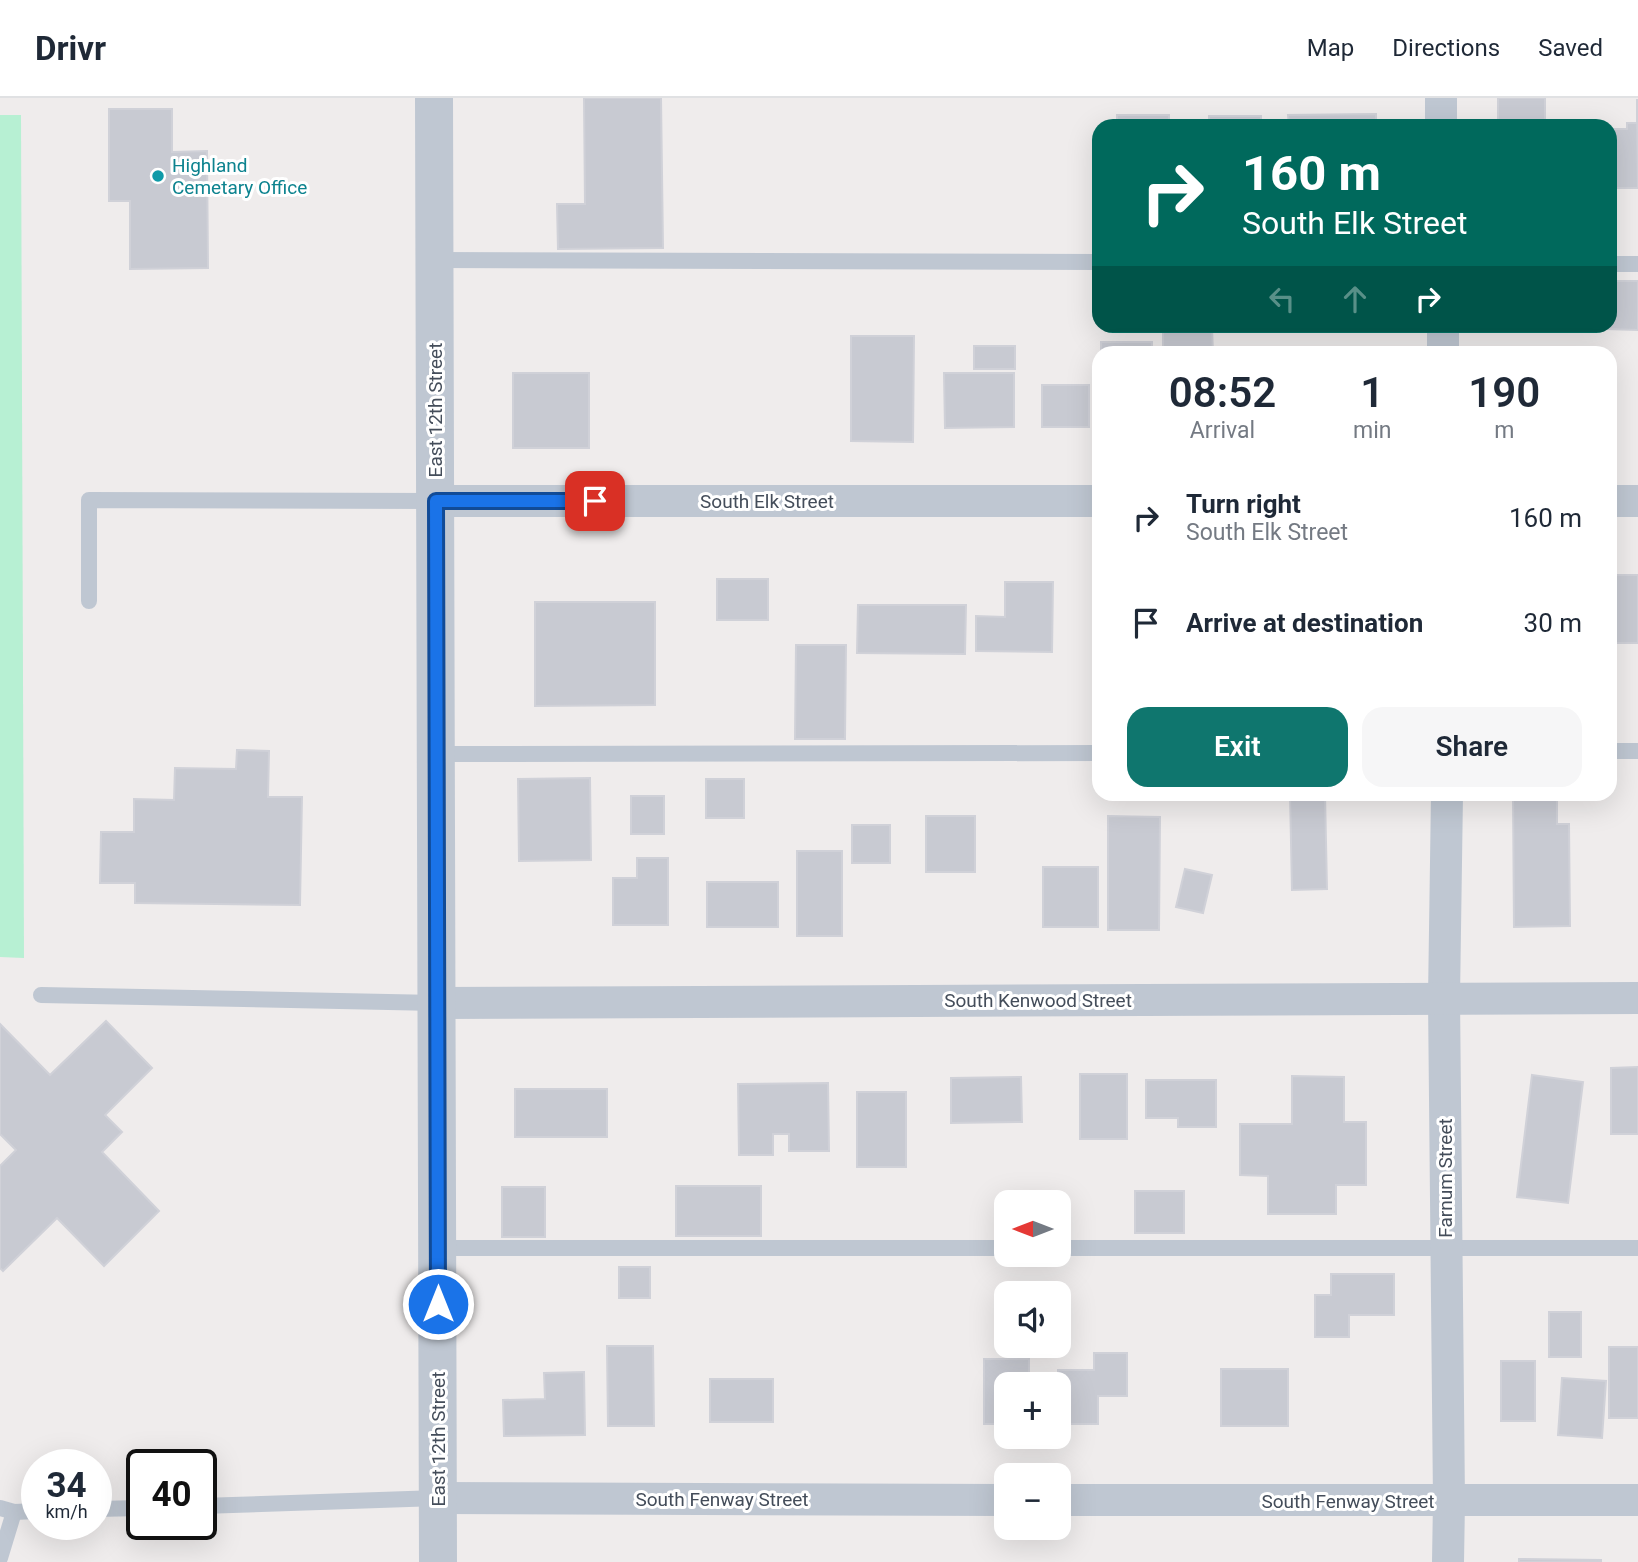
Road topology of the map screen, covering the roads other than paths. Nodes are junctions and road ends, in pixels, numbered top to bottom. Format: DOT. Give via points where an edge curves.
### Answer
graph roads {
  1 [pos="434,98"];
  2 [pos="1441,98"];
  3 [pos="1441,119"];
  4 [pos="435,260"];
  5 [pos="1092,262"];
  6 [pos="1617,264"];
  7 [pos="1638,264"];
  8 [pos="436,501"];
  9 [pos="1092,501"];
  10 [pos="1617,501"];
  11 [pos="1638,501"];
  12 [pos="89,601"];
  13 [pos="1617,751"];
  14 [pos="1638,751"];
  15 [pos="1092,753"];
  16 [pos="437,754"];
  17 [pos="1447,801"];
  18 [pos="41,995"];
  19 [pos="1444,998"];
  20 [pos="1638,998"];
  21 [pos="438,1003"];
  22 [pos="438,1248"];
  23 [pos="994,1248"];
  24 [pos="1071,1248"];
  25 [pos="1445,1248"];
  26 [pos="1638,1248"];
  27 [pos="438,1498"];
  28 [pos="994,1500"];
  29 [pos="1071,1500"];
  30 [pos="1638,1500"];
  31 [pos="1449,1501"];
  32 [pos="217,1505"];
  33 [pos="7,1510"];
  34 [pos="0,1558"];
  35 [pos="438,1562"];
  36 [pos="1448,1562"];
  1 -- 4 [label="street, East 12th Street"];
  2 -- 3 [label="street"];
  4 -- 5 [label="lane"];
  4 -- 8 [label="street, East 12th Street"];
  6 -- 7 [label="lane"];
  8 -- 9 [label="street, South Elk Street"];
  8 -- 12 [label="lane" via="89,500"];
  8 -- 16 [label="street, East 12th Street"];
  10 -- 11 [label="street"];
  13 -- 14 [label="lane"];
  15 -- 16 [label="lane"];
  16 -- 21 [label="street, East 12th Street"];
  17 -- 19 [label="street, Farnum Street"];
  18 -- 21 [label="lane"];
  19 -- 20 [label="street, South Kenwood Street"];
  19 -- 21 [label="street, South Kenwood Street"];
  19 -- 25 [label="street, Farnum Street"];
  21 -- 22 [label="street, East 12th Street"];
  22 -- 23 [label="lane"];
  22 -- 27 [label="street, East 12th Street"];
  24 -- 25 [label="lane"];
  25 -- 26 [label="lane"];
  25 -- 31 [label="street, Farnum Street"];
  27 -- 28 [label="street, South Fenway Street"];
  27 -- 32 [label="lane"];
  27 -- 35 [label="street, East 12th Street"];
  29 -- 31 [label="street, South Fenway Street"];
  30 -- 31 [label="street, South Fenway Street"];
  31 -- 36 [label="street, Farnum Street"];
  33 -- 34 [label="lane"];
}
